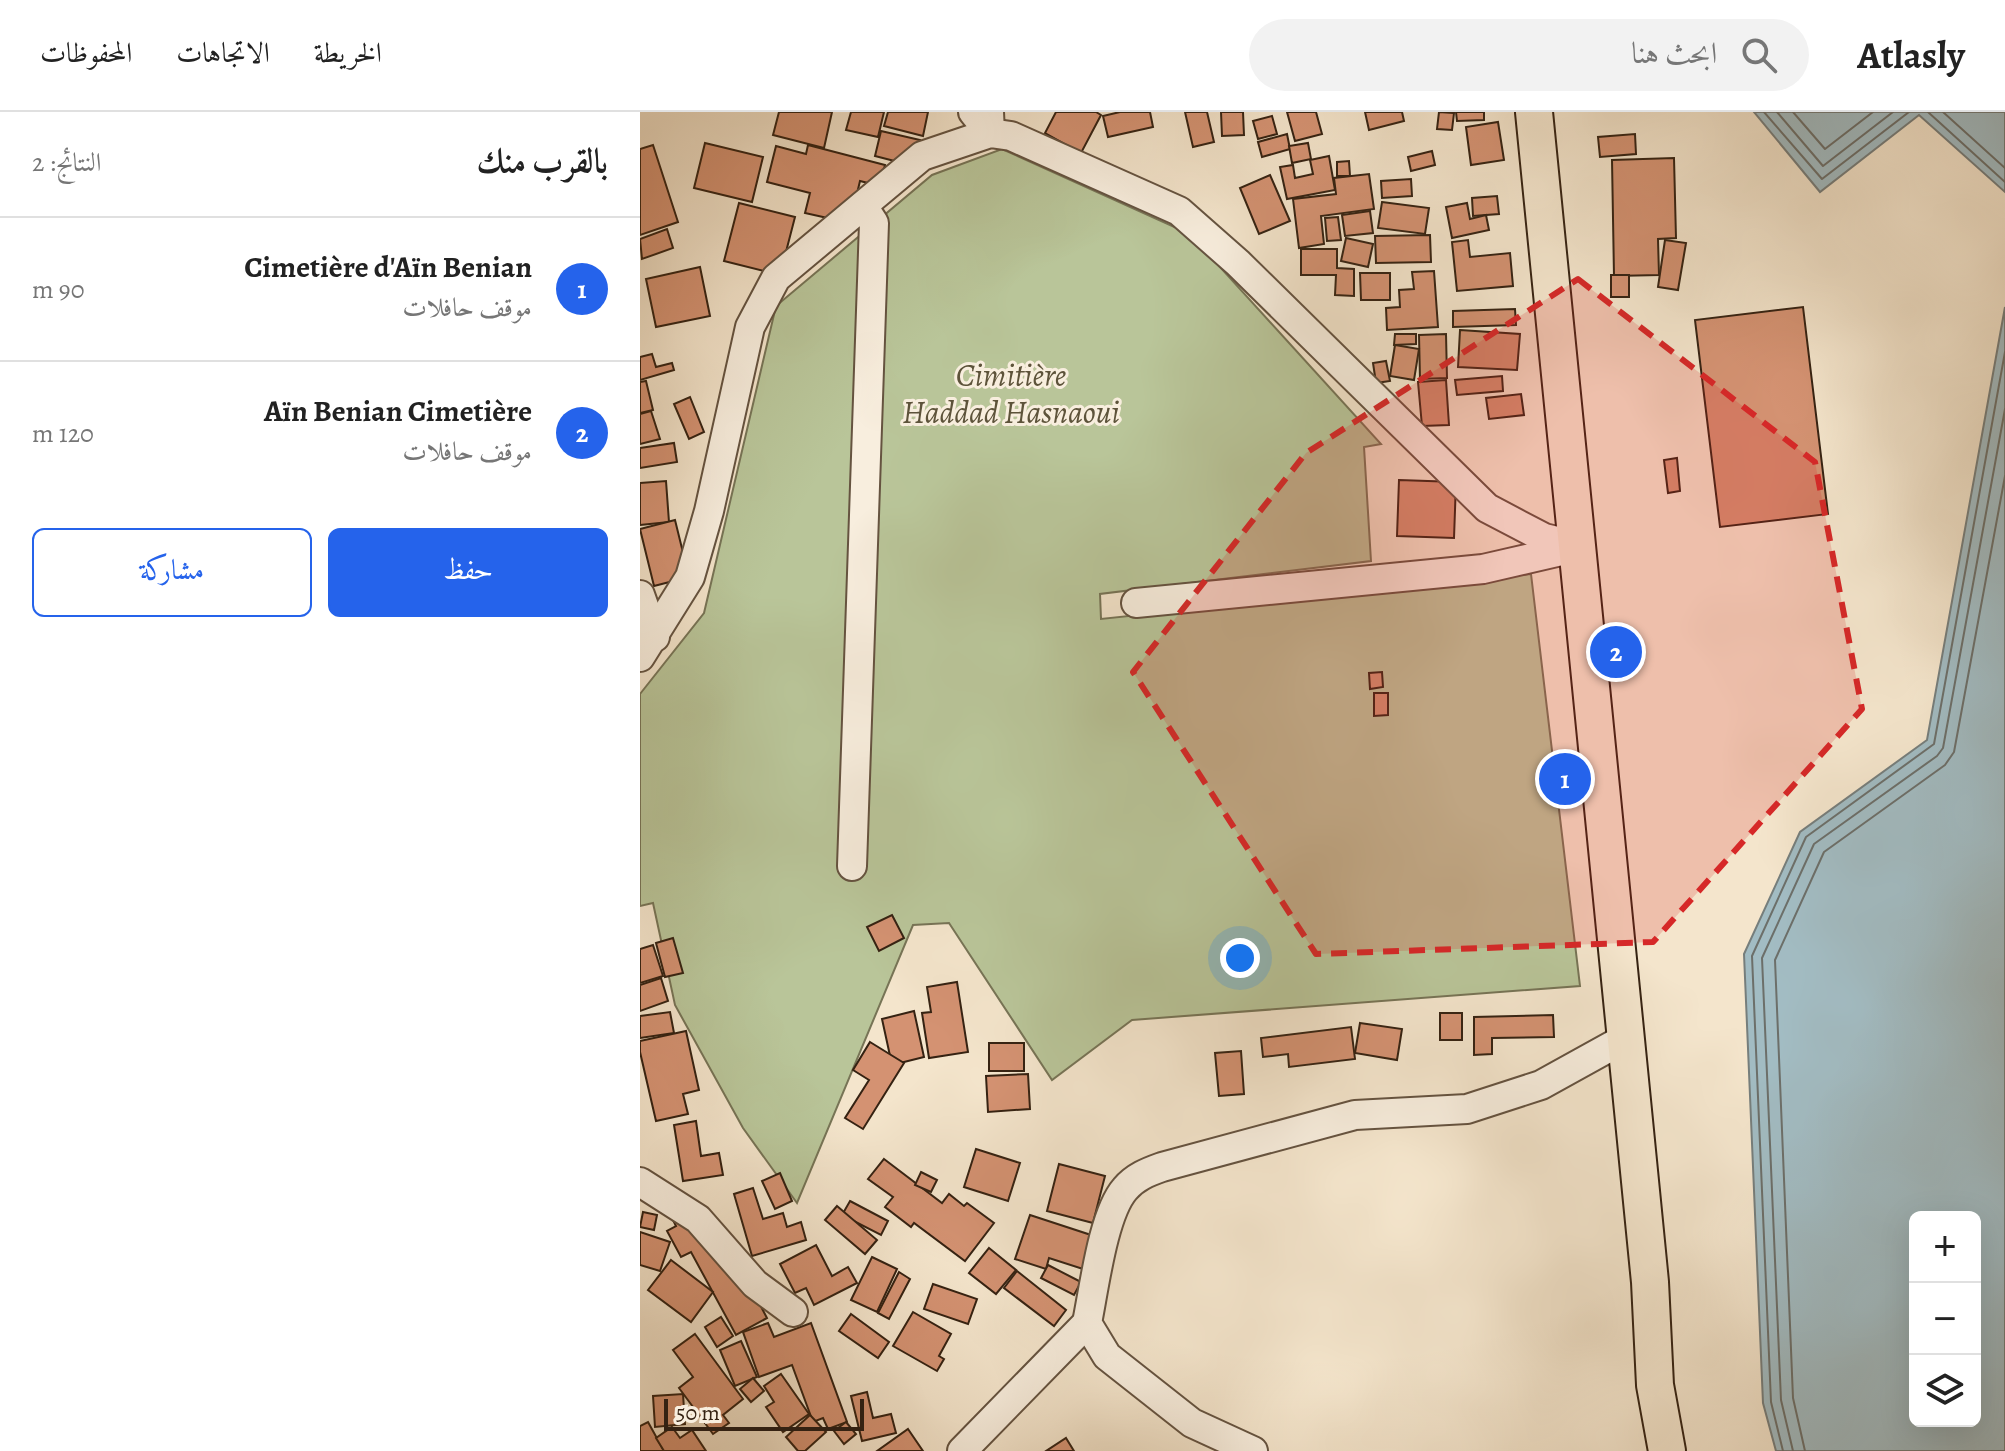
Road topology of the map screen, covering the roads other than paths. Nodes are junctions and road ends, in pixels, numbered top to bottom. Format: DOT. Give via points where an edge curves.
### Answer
graph roads {
  1 [pos="1534,112"];
  2 [pos="984,119"];
  3 [pos="863,206"];
  4 [pos="1578,546"];
  5 [pos="640,595"];
  6 [pos="1136,603"];
  7 [pos="647,647"];
  8 [pos="852,866"];
  9 [pos="1626,1038"];
  10 [pos="640,1182"];
  11 [pos="793,1312"];
  12 [pos="1087,1323"];
  13 [pos="1655,1385"];
  14 [pos="962,1451"];
  15 [pos="1253,1451"];
  16 [pos="1647,1451"];
  17 [pos="1667,1451"];
  1 -- 4 [label="main road"];
  2 -- 3 [label="street" via="922,156"];
  2 -- 4 [label="street" via="1179,211 1487,508 1544,538"];
  3 -- 7 [label="street" via="776,278 750,327 690,577"];
  3 -- 8 [label="street" via="874,223"];
  4 -- 6 [label="street" via="1483,569"];
  4 -- 9 [label="main road"];
  5 -- 7 [label="street"];
  9 -- 12 [label="street" via="1541,1085 1467,1109 1355,1115 1148,1172 1116,1201"];
  9 -- 13 [label="main road"];
  10 -- 11 [label="street" via="698,1219 755,1284"];
  12 -- 14 [label="street"];
  12 -- 15 [label="street" via="1107,1356 1192,1423"];
  13 -- 16 [label="main road"];
  13 -- 17 [label="main road"];
}
